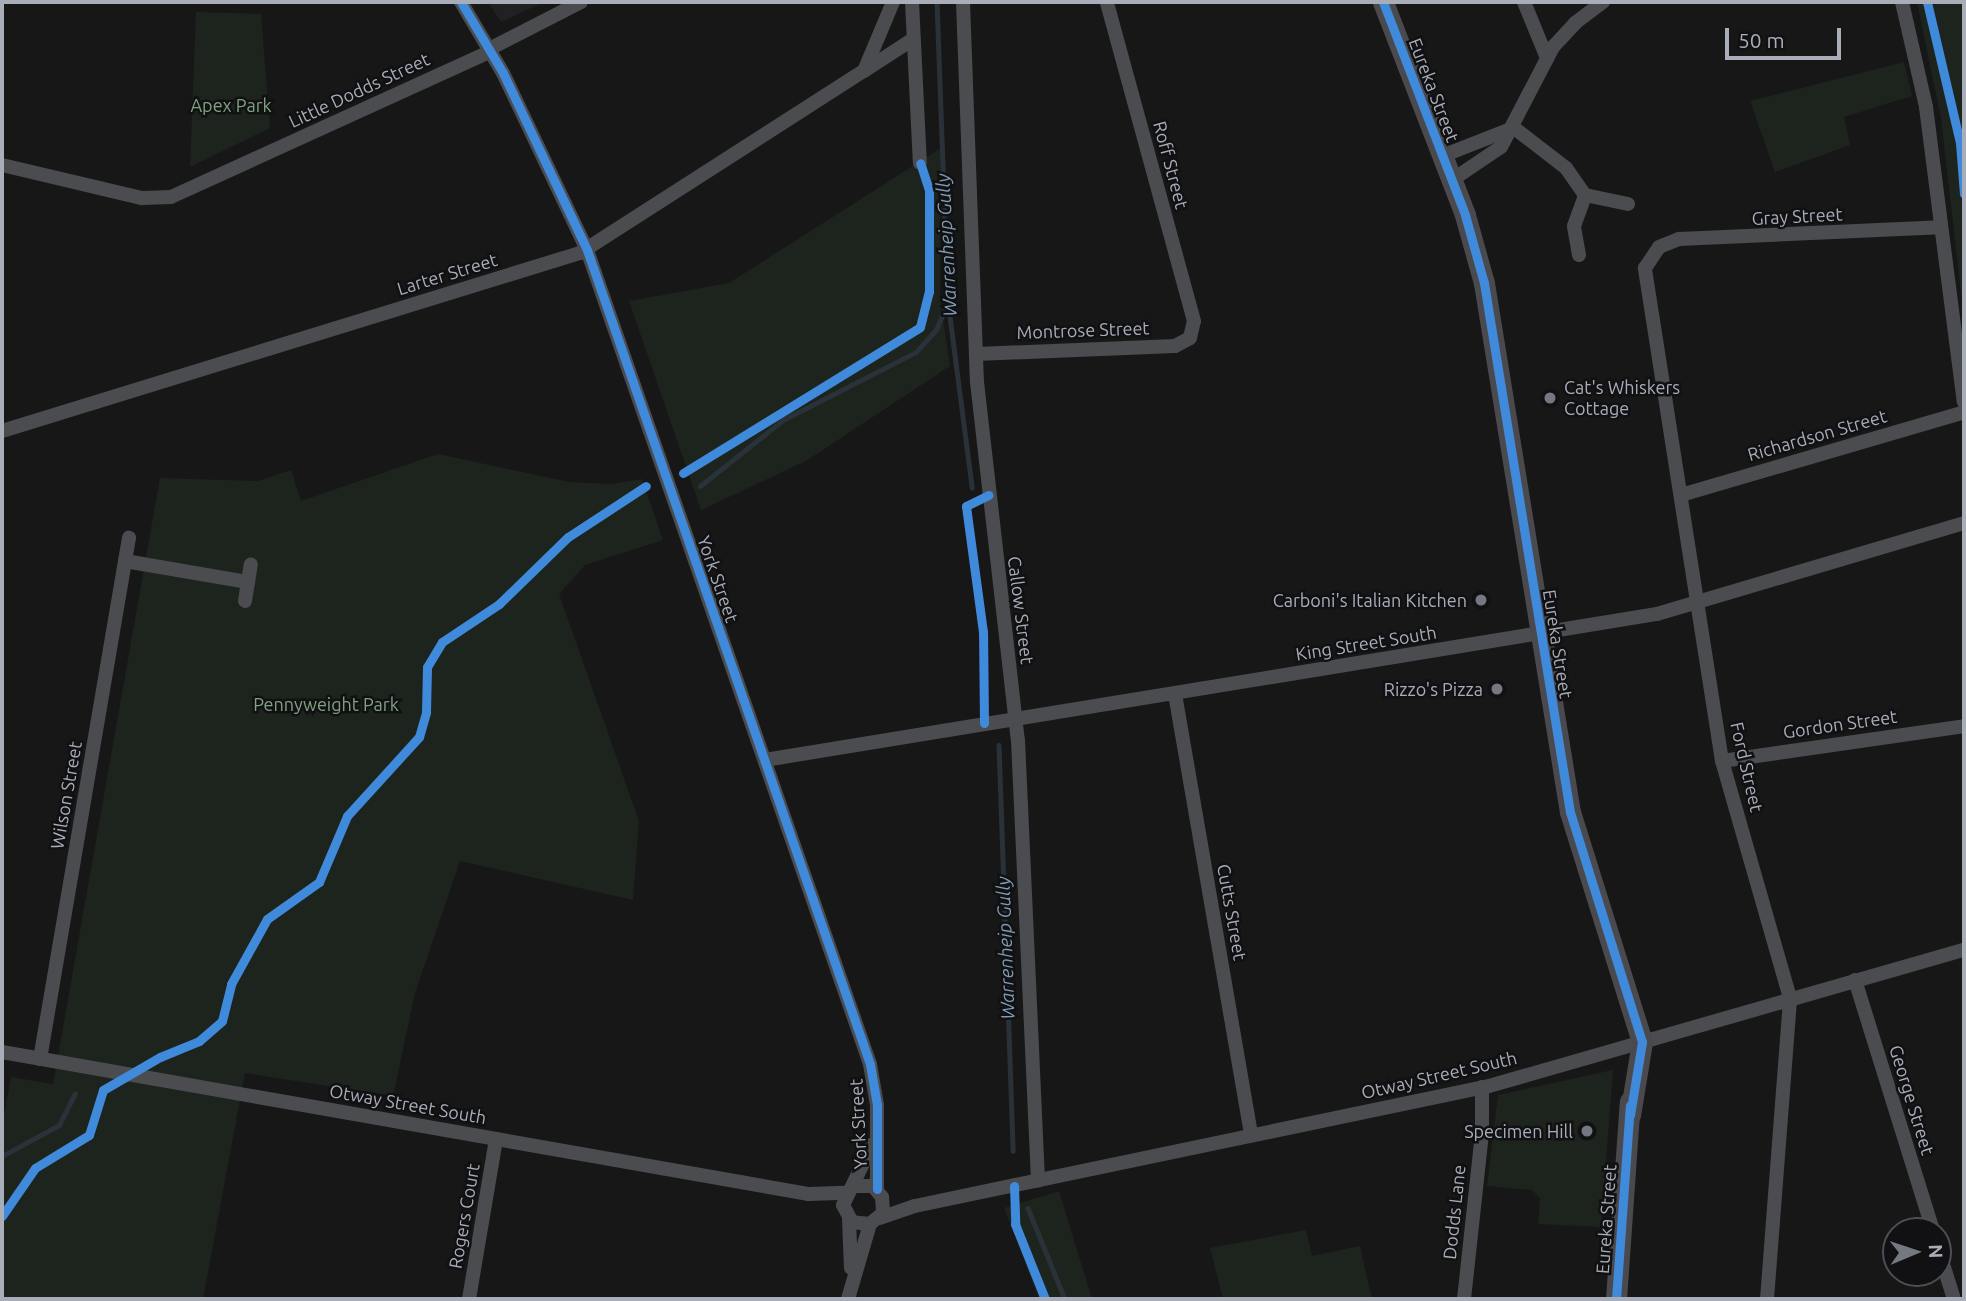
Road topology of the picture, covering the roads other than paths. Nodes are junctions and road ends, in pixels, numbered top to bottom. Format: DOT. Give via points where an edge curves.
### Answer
graph roads {
  1 [pos="461,2"];
  2 [pos="581,2"];
  3 [pos="893,2"];
  4 [pos="912,2"];
  5 [pos="963,2"];
  6 [pos="1107,2"];
  7 [pos="1383,2"];
  8 [pos="1524,2"];
  9 [pos="1603,2"];
  10 [pos="1902,2"];
  11 [pos="913,40"];
  12 [pos="491,50"];
  13 [pos="1546,58"];
  14 [pos="864,71"];
  15 [pos="1513,127"];
  16 [pos="1442,156"];
  17 [pos="920,163"];
  18 [pos="2,165"];
  19 [pos="1452,180"];
  20 [pos="1585,195"];
  21 [pos="1628,204"];
  22 [pos="1940,227"];
  23 [pos="1659,247"];
  24 [pos="587,250"];
  25 [pos="1579,255"];
  26 [pos="1190,338"];
  27 [pos="976,354"];
  28 [pos="1964,402"];
  29 [pos="1964,412"];
  30 [pos="2,431"];
  31 [pos="1681,495"];
  32 [pos="1964,523"];
  33 [pos="129,538"];
  34 [pos="125,561"];
  35 [pos="251,564"];
  36 [pos="248,582"];
  37 [pos="245,601"];
  38 [pos="1699,604"];
  39 [pos="1541,634"];
  40 [pos="1175,694"];
  41 [pos="1016,719"];
  42 [pos="1964,726"];
  43 [pos="765,760"];
  44 [pos="1722,761"];
  45 [pos="1964,950"];
  46 [pos="1855,980"];
  47 [pos="1790,998"];
  48 [pos="1637,1044"];
  49 [pos="2,1052"];
  50 [pos="40,1059"];
  51 [pos="1482,1087"];
  52 [pos="1251,1136"];
  53 [pos="496,1139"];
  54 [pos="874,1141"];
  55 [pos="1038,1181"];
  56 [pos="851,1190"];
  57 [pos="880,1193"];
  58 [pos="807,1194"];
  59 [pos="915,1206"];
  60 [pos="847,1216"];
  61 [pos="1929,1217"];
  62 [pos="875,1221"];
  63 [pos="851,1280"];
  64 [pos="469,1299"];
  65 [pos="848,1299"];
  66 [pos="1464,1299"];
  67 [pos="1616,1299"];
  68 [pos="1767,1299"];
  1 -- 12 [label="street, York Street"];
  2 -- 12 [label="street, Little Dodds Street"];
  3 -- 14 [label="street"];
  4 -- 11 [label="street"];
  5 -- 27 [label="street, Callow Street"];
  6 -- 26 [label="street, Roff Street" via="1194,321"];
  7 -- 16 [label="street, Eureka Street"];
  8 -- 13 [label="street"];
  9 -- 13 [label="street" via="1567,30"];
  10 -- 22 [label="street" via="1926,107"];
  11 -- 14 [label="street, Larter Street"];
  11 -- 17 [label="street"];
  12 -- 18 [label="street, Little Dodds Street" via="164,198 142,198"];
  12 -- 24 [label="street, York Street"];
  13 -- 15 [label="street"];
  14 -- 24 [label="street, Larter Street"];
  15 -- 16 [label="street"];
  15 -- 19 [label="street" via="1499,149"];
  15 -- 20 [label="street" via="1566,168"];
  16 -- 19 [label="street, Eureka Street"];
  19 -- 39 [label="street, Eureka Street" via="1484,282"];
  20 -- 21 [label="street"];
  20 -- 25 [label="street" via="1574,226"];
  22 -- 23 [label="street, Gray Street" via="1730,240 1696,237"];
  22 -- 28 [label="street"];
  23 -- 31 [label="street, Ford Street" via="1648,260 1645,278"];
  24 -- 30 [label="street, Larter Street"];
  24 -- 43 [label="street, York Street"];
  26 -- 27 [label="street, Montrose Street" via="1175,346"];
  27 -- 41 [label="street, Callow Street"];
  29 -- 31 [label="street, Richardson Street"];
  31 -- 38 [label="street, Ford Street"];
  32 -- 38 [label="street, King Street South"];
  33 -- 34 [label="street, Wilson Street"];
  34 -- 36 [label="street"];
  34 -- 50 [label="street, Wilson Street"];
  35 -- 36 [label="street"];
  36 -- 37 [label="street"];
  38 -- 39 [label="street, King Street South"];
  38 -- 44 [label="street, Ford Street"];
  39 -- 40 [label="street, King Street South"];
  39 -- 48 [label="street, Eureka Street" via="1570,812"];
  40 -- 41 [label="street, King Street South"];
  40 -- 52 [label="street, Cutts Street"];
  41 -- 43 [label="street, King Street South"];
  41 -- 55 [label="street, Callow Street"];
  42 -- 44 [label="street, Gordon Street"];
  43 -- 54 [label="street, York Street" via="870,1064 877,1105"];
  44 -- 47 [label="street, Ford Street"];
  45 -- 46 [label="street, Otway Street South"];
  46 -- 47 [label="street, Otway Street South"];
  46 -- 61 [label="street, George Street"];
  47 -- 48 [label="street, Otway Street South"];
  47 -- 68 [label="street, Ford Street"];
  48 -- 51 [label="street, Otway Street South"];
  48 -- 67 [label="street, Eureka Street"];
  49 -- 50 [label="street, Otway Street South"];
  50 -- 53 [label="street, Otway Street South"];
  51 -- 52 [label="street, Otway Street South"];
  51 -- 66 [label="street, Dodds Lane" via="1482,1134"];
  52 -- 55 [label="street, Otway Street South"];
  53 -- 58 [label="street, Otway Street South"];
  53 -- 64 [label="street, Rogers Court"];
  54 -- 56 [label="street, York Street"];
  54 -- 57 [label="street, York Street"];
  55 -- 59 [label="street, Otway Street South"];
  56 -- 57 [label="street, Otway Street South"];
  56 -- 58 [label="street, Otway Street South"];
  56 -- 60 [label="street, York Street"];
  57 -- 59 [label="street, Otway Street South"];
  57 -- 62 [label="street, York Street"];
  58 -- 60 [label="street, Otway Street South"];
  59 -- 62 [label="street, Otway Street South"];
  60 -- 62 [label="street, Otway Street South"];
  60 -- 63 [label="street"];
  62 -- 63 [label="street"];
  63 -- 65 [label="street"];
}
